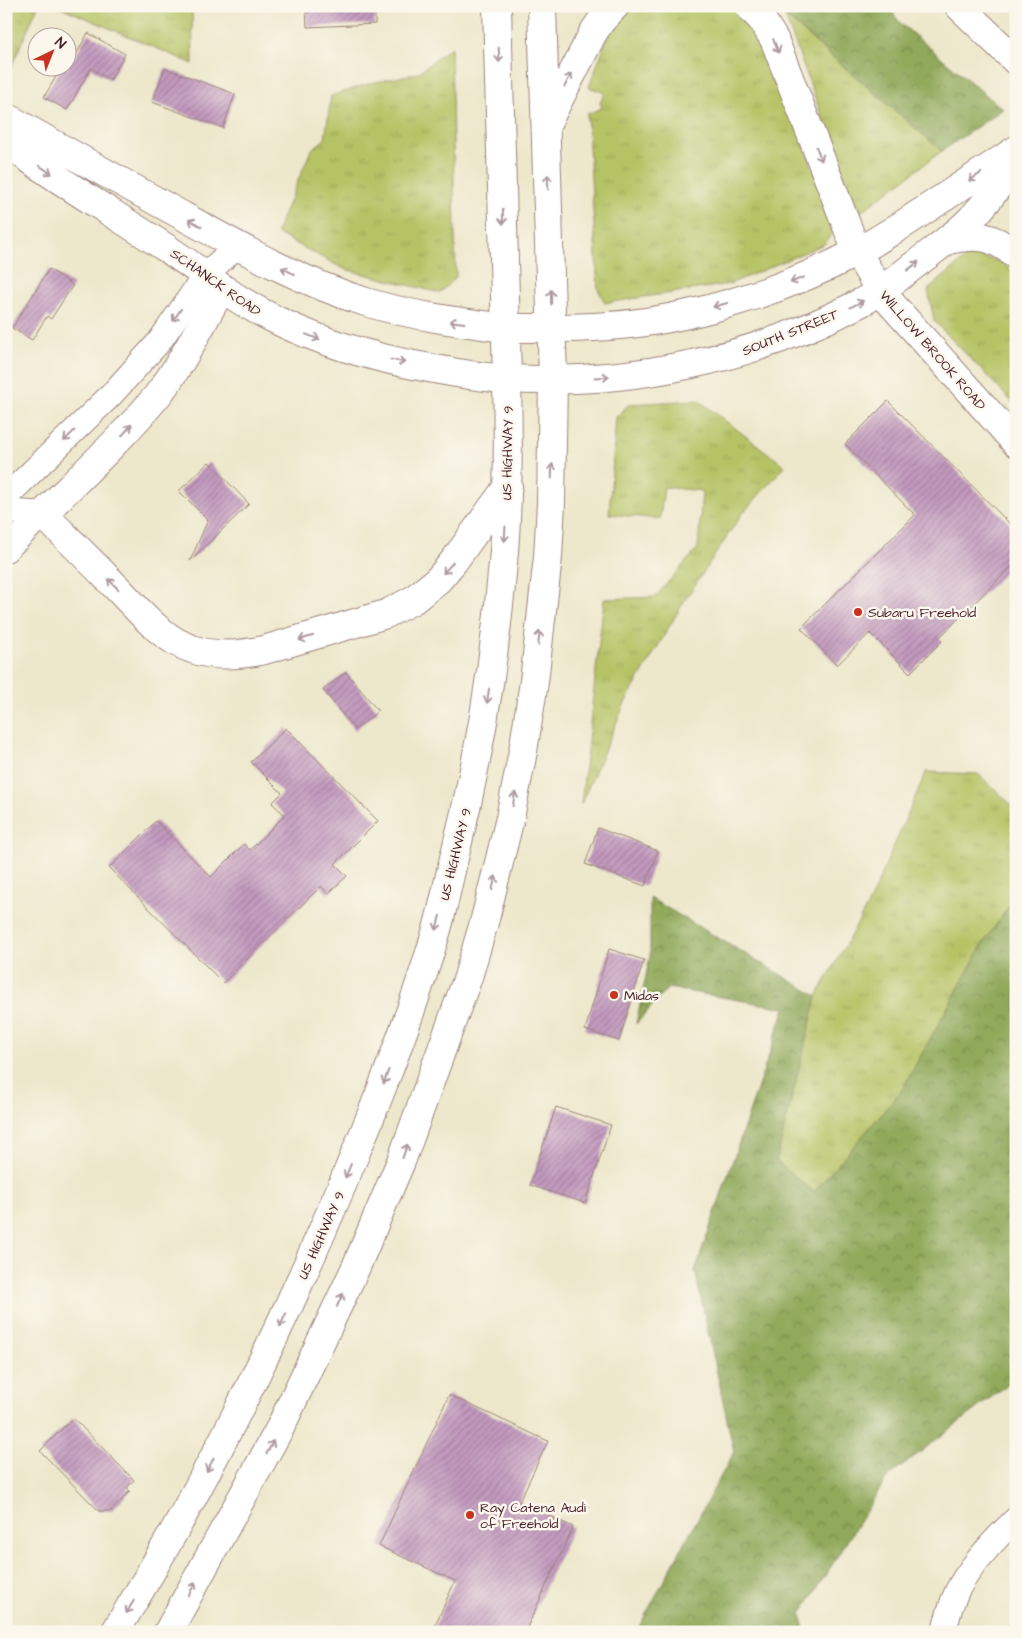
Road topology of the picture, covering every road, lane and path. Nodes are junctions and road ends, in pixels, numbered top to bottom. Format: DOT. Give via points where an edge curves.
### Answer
graph roads {
  1 [pos="497,6"];
  2 [pos="542,6"];
  3 [pos="615,6"];
  4 [pos="749,6"];
  5 [pos="959,6"];
  6 [pos="1016,61"];
  7 [pos="6,117"];
  8 [pos="546,124"];
  9 [pos="6,142"];
  10 [pos="1016,150"];
  11 [pos="1016,162"];
  12 [pos="947,240"];
  13 [pos="237,246"];
  14 [pos="857,252"];
  15 [pos="1016,256"];
  16 [pos="213,282"];
  17 [pos="880,291"];
  18 [pos="506,328"];
  19 [pos="552,329"];
  20 [pos="508,379"];
  21 [pos="553,380"];
  22 [pos="1016,443"];
  23 [pos="508,486"];
  24 [pos="6,497"];
  25 [pos="6,511"];
  26 [pos="43,514"];
  27 [pos="6,550"];
  28 [pos="1016,1519"];
  29 [pos="115,1632"];
  30 [pos="168,1632"];
  31 [pos="944,1632"];
  1 -- 18 [label="main road, US HIGHWAY 9, one-way"];
  2 -- 8 [label="main road"];
  8 -- 3 [label="main road, one-way" via="593,33"];
  4 -- 14 [label="main road, WILLOW BROOK ROAD, one-way" via="774,39"];
  5 -- 6 [label="main road"];
  13 -- 7 [label="main road, one-way"];
  19 -- 8 [label="main road, one-way"];
  9 -- 16 [label="main road, SCHANCK ROAD, one-way" via="170,249"];
  10 -- 14 [label="main road, one-way"];
  11 -- 12 [label="main road, SOUTH STREET" via="973,218"];
  12 -- 15 [label="main road" via="982,236 1005,246"];
  17 -- 12 [label="main road, SOUTH STREET, one-way"];
  13 -- 16 [label="street"];
  18 -- 13 [label="main road, one-way" via="407,314 367,302 313,283"];
  14 -- 17 [label="main road, WILLOW BROOK ROAD"];
  14 -- 19 [label="main road, one-way" via="767,291 694,313 610,326"];
  16 -- 20 [label="main road, SCHANCK ROAD, one-way" via="276,321 330,344 433,369"];
  16 -- 24 [label="street, one-way" via="118,388"];
  26 -- 16 [label="main road, one-way" via="119,440 157,395 179,364"];
  21 -- 17 [label="main road, SOUTH STREET, one-way" via="654,371 736,354 860,304"];
  17 -- 22 [label="main road, WILLOW BROOK ROAD"];
  18 -- 19 [label="main road"];
  18 -- 20 [label="main road, US HIGHWAY 9"];
  19 -- 21 [label="main road"];
  20 -- 21 [label="main road, SOUTH STREET"];
  20 -- 23 [label="main road, US HIGHWAY 9"];
  30 -- 21 [label="main road, one-way" via="280,1428 348,1284 402,1159 468,977 510,818 534,682 549,548"];
  23 -- 26 [label="main road, one-way" via="454,561 414,600 386,614 244,654 206,653 175,642"];
  23 -- 29 [label="main road, US HIGHWAY 9, one-way" via="497,623 479,745 437,927 406,1020 379,1097 274,1339 224,1440"];
  25 -- 26 [label="street"];
  26 -- 27 [label="street"];
  28 -- 31 [label="street" via="969,1573 955,1598"];
}
